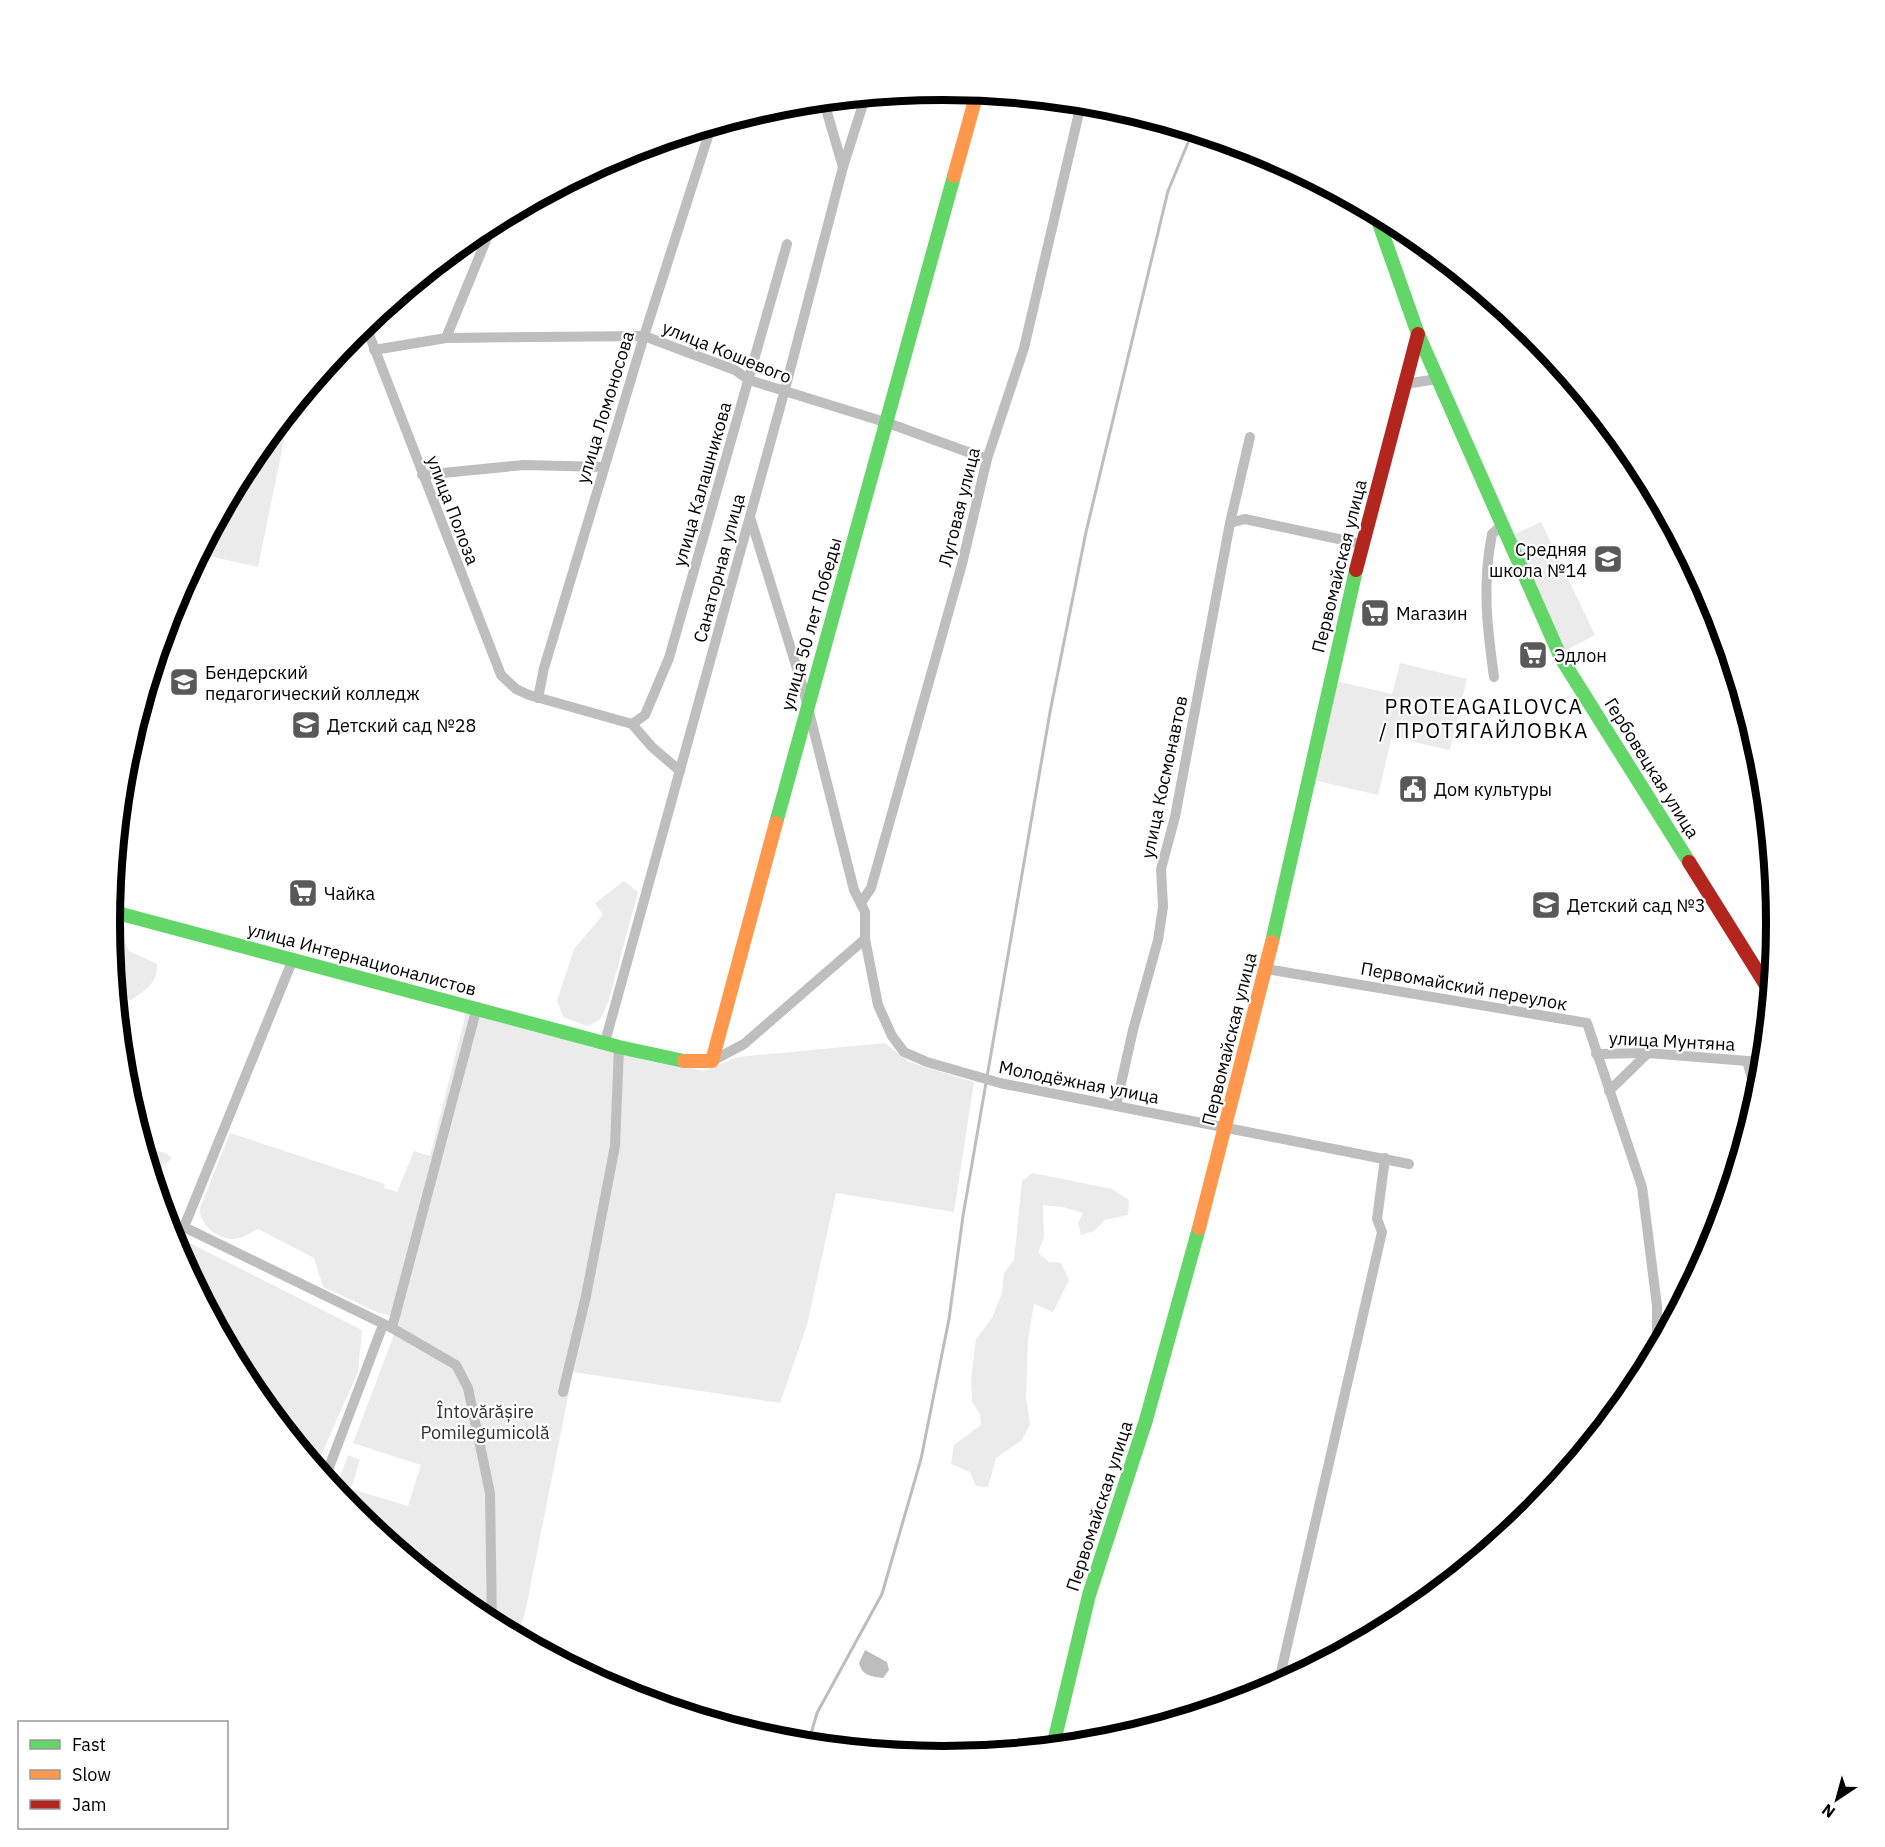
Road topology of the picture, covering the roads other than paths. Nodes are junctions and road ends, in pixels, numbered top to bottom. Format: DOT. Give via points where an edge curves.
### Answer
graph roads {
  1 [pos="974,101"];
  2 [pos="863,105"];
  3 [pos="826,109"];
  4 [pos="1078,112"];
  5 [pos="708,135"];
  6 [pos="843,167"];
  7 [pos="1380,227"];
  8 [pos="487,238"];
  9 [pos="787,244"];
  10 [pos="1418,334"];
  11 [pos="369,335"];
  12 [pos="644,336"];
  13 [pos="446,338"];
  14 [pos="374,350"];
  15 [pos="1437,379"];
  16 [pos="749,380"];
  17 [pos="1405,384"];
  18 [pos="784,393"];
  19 [pos="888,423"];
  20 [pos="1250,437"];
  21 [pos="987,459"];
  22 [pos="604,467"];
  23 [pos="422,475"];
  24 [pos="750,518"];
  25 [pos="1230,523"];
  26 [pos="1501,526"];
  27 [pos="1362,544"];
  28 [pos="1494,677"];
  29 [pos="533,697"];
  30 [pos="807,703"];
  31 [pos="632,724"];
  32 [pos="680,771"];
  33 [pos="861,903"];
  34 [pos="120,914"];
  35 [pos="865,939"];
  36 [pos="293,959"];
  37 [pos="1266,969"];
  38 [pos="1764,981"];
  39 [pos="477,1007"];
  40 [pos="605,1042"];
  41 [pos="619,1047"];
  42 [pos="1648,1053"];
  43 [pos="1596,1054"];
  44 [pos="712,1061"];
  45 [pos="1753,1061"];
  46 [pos="1747,1062"];
  47 [pos="1751,1076"];
  48 [pos="1609,1091"];
  49 [pos="1116,1106"];
  50 [pos="1226,1128"];
  51 [pos="1385,1158"];
  52 [pos="1408,1164"];
  53 [pos="388,1326"];
  54 [pos="1658,1330"];
  55 [pos="563,1392"];
  56 [pos="328,1470"];
  57 [pos="492,1612"];
  58 [pos="1281,1674"];
  59 [pos="1055,1738"];
  1 -- 19 [label="street, улица 50 лет Победы"];
  2 -- 6 [label="street, Санаторная улица"];
  3 -- 6 [label="street"];
  4 -- 21 [label="street, Луговая улица" via="1024,348"];
  5 -- 12 [label="street, улица Ломоносова"];
  6 -- 18 [label="street, Санаторная улица"];
  7 -- 10 [label="street, Гербовецкая улица"];
  8 -- 13 [label="street"];
  9 -- 16 [label="street, улица Калашникова"];
  10 -- 15 [label="street, Гербовецкая улица"];
  10 -- 17 [label="street, Первомайская улица"];
  11 -- 14 [label="street, улица Полоза"];
  12 -- 13 [label="street, улица Кошевого"];
  12 -- 16 [label="street, улица Кошевого" via="735,370"];
  12 -- 22 [label="street, улица Ломоносова"];
  13 -- 14 [label="street, улица Кошевого"];
  14 -- 23 [label="street, улица Полоза"];
  15 -- 17 [label="street"];
  15 -- 26 [label="street, Гербовецкая улица"];
  16 -- 18 [label="street, улица Кошевого"];
  16 -- 31 [label="street, улица Калашникова" via="669,658 645,715"];
  17 -- 27 [label="street, Первомайская улица"];
  18 -- 19 [label="street, улица Кошевого"];
  18 -- 24 [label="street, Санаторная улица"];
  19 -- 21 [label="street, улица Кошевого"];
  19 -- 30 [label="street, улица 50 лет Победы"];
  20 -- 25 [label="street, улица Космонавтов"];
  21 -- 33 [label="street, Луговая улица" via="962,564 871,888"];
  22 -- 23 [label="street" via="524,465"];
  22 -- 29 [label="street, улица Ломоносова"];
  23 -- 29 [label="street, улица Полоза" via="501,675 516,690"];
  24 -- 30 [label="street, Молодёжная улица"];
  24 -- 32 [label="street, Санаторная улица"];
  25 -- 27 [label="street" via="1245,519"];
  25 -- 49 [label="street, улица Космонавтов" via="1175,817 1161,869 1163,907 1158,940"];
  26 -- 28 [label="street" via="1492,534 1485,569 1486,618"];
  26 -- 38 [label="street, Гербовецкая улица" via="1561,658"];
  27 -- 37 [label="street, Первомайская улица"];
  29 -- 31 [label="street, улица Полоза"];
  30 -- 33 [label="street, Молодёжная улица" via="854,890"];
  30 -- 44 [label="street, улица 50 лет Победы"];
  31 -- 32 [label="street"];
  32 -- 40 [label="street, Санаторная улица"];
  33 -- 35 [label="street, Молодёжная улица"];
  34 -- 36 [label="street, улица Интернационалистов"];
  35 -- 44 [label="street" via="744,1044"];
  35 -- 49 [label="street, Молодёжная улица" via="878,1005 904,1052 1000,1083"];
  36 -- 39 [label="street, улица Интернационалистов"];
  36 -- 53 [label="street" via="184,1227"];
  37 -- 43 [label="street, Первомайский переулок" via="1587,1023"];
  37 -- 50 [label="street, Первомайская улица"];
  39 -- 40 [label="street, улица Интернационалистов"];
  39 -- 53 [label="street"];
  40 -- 41 [label="street"];
  41 -- 44 [label="street" via="694,1063"];
  41 -- 55 [label="street" via="615,1146"];
  42 -- 43 [label="street, улица Мунтяна"];
  42 -- 46 [label="street, улица Мунтяна"];
  42 -- 48 [label="street"];
  43 -- 48 [label="street, Первомайский переулок"];
  45 -- 46 [label="street"];
  46 -- 47 [label="street, улица Мунтяна"];
  48 -- 54 [label="street, Первомайский переулок" via="1642,1187"];
  49 -- 50 [label="street, Молодёжная улица"];
  50 -- 51 [label="street, Молодёжная улица"];
  50 -- 59 [label="street, Первомайская улица" via="1146,1420 1089,1595"];
  51 -- 52 [label="street, Молодёжная улица"];
  51 -- 58 [label="street" via="1377,1219 1382,1232"];
  53 -- 56 [label="street"];
  53 -- 57 [label="street" via="448,1359 462,1373 468,1388 490,1493"];
}
